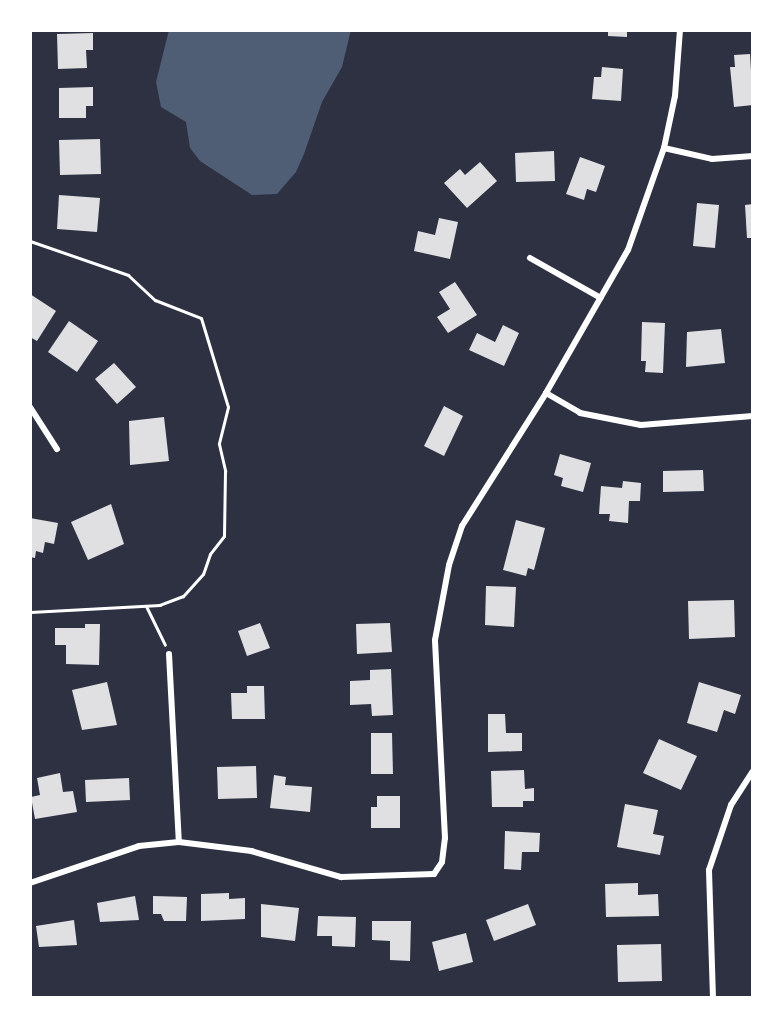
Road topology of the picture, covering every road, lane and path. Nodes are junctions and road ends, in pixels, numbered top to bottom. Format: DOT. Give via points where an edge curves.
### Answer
graph roads {
  1 [pos="680,30"];
  2 [pos="664,148"];
  3 [pos="753,156"];
  4 [pos="30,241"];
  5 [pos="530,258"];
  6 [pos="601,298"];
  7 [pos="546,393"];
  8 [pos="30,407"];
  9 [pos="753,416"];
  10 [pos="57,448"];
  11 [pos="146,606"];
  12 [pos="30,612"];
  13 [pos="169,654"];
  14 [pos="753,771"];
  15 [pos="179,842"];
  16 [pos="30,883"];
  17 [pos="713,998"];
  1 -- 2 [label="street" via="675,96"];
  2 -- 3 [label="street" via="712,159"];
  2 -- 6 [label="street" via="628,250"];
  4 -- 11 [label="path" via="128,275 155,300 201,318 218,364 228,407 219,444 225,471 224,536 210,554 203,574 183,596"];
  5 -- 6 [label="street"];
  6 -- 7 [label="street"];
  7 -- 9 [label="street" via="579,412 641,425"];
  7 -- 15 [label="street" via="462,526 441,594 435,640 445,838 442,862 434,874 340,877 251,851"];
  8 -- 10 [label="street"];
  11 -- 12 [label="path"];
  11 -- 13 [label="path"];
  13 -- 15 [label="street"];
  14 -- 17 [label="street" via="731,805 709,870"];
  15 -- 16 [label="street" via="139,846"];
}
